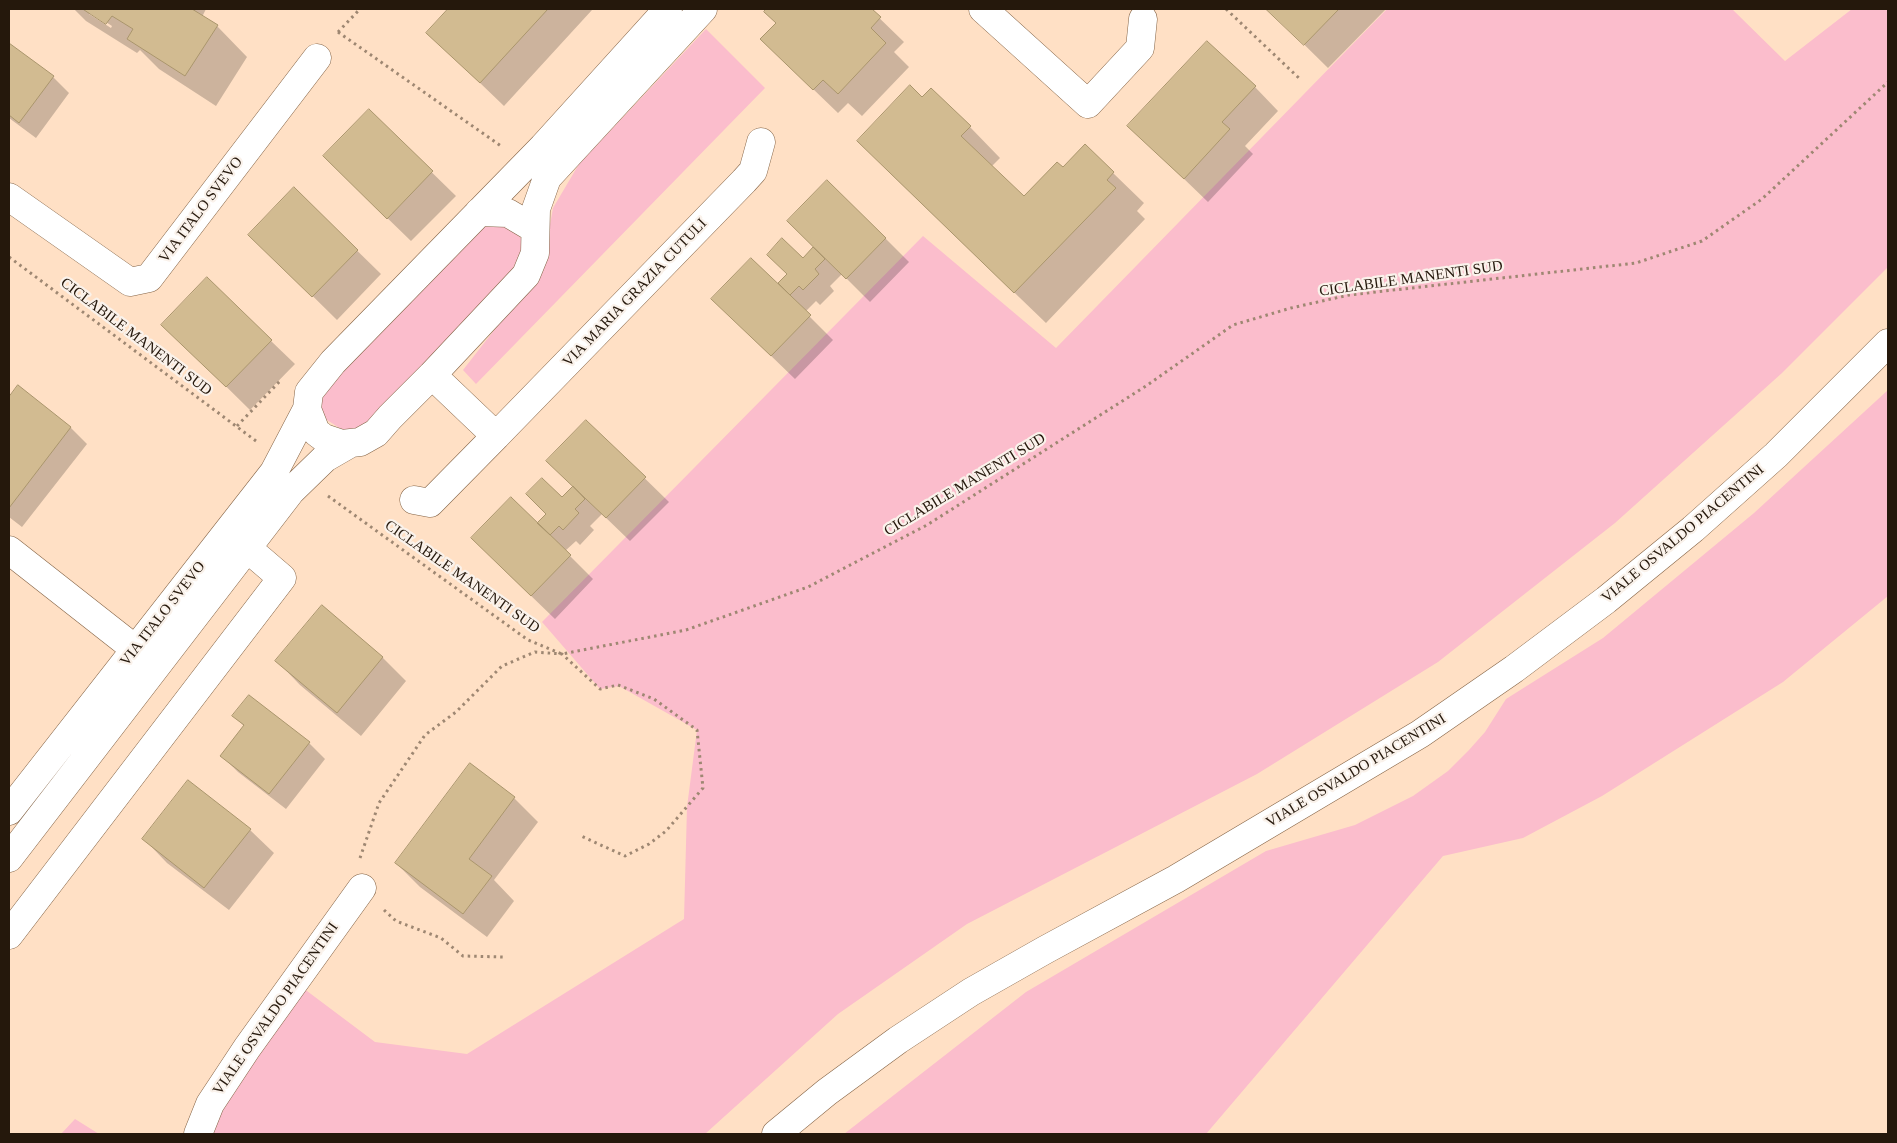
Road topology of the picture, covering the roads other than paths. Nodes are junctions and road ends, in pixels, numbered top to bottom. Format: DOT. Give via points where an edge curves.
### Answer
graph roads {
  1 [pos="668,9"];
  2 [pos="703,9"];
  3 [pos="983,9"];
  4 [pos="1143,19"];
  5 [pos="317,58"];
  6 [pos="761,142"];
  7 [pos="9,197"];
  8 [pos="479,212"];
  9 [pos="535,229"];
  10 [pos="1888,343"];
  11 [pos="432,375"];
  12 [pos="307,409"];
  13 [pos="496,436"];
  14 [pos="351,443"];
  15 [pos="414,500"];
  16 [pos="248,548"];
  17 [pos="9,550"];
  18 [pos="136,649"];
  19 [pos="9,811"];
  20 [pos="9,858"];
  21 [pos="362,888"];
  22 [pos="9,935"];
  23 [pos="198,1134"];
  24 [pos="776,1134"];
  1 -- 8 [label="street, VIA ITALO SVEVO" via="543,147"];
  2 -- 9 [label="street, VIA ITALO SVEVO" via="547,178 536,209"];
  3 -- 4 [label="street" via="1088,104 1140,48"];
  5 -- 7 [label="street, VIA ITALO SVEVO" via="149,278 130,282"];
  6 -- 13 [label="street, VIA MARIA GRAZIA CUTULI" via="753,171 744,181"];
  8 -- 9 [label="street" via="508,213"];
  8 -- 12 [label="street, VIA ITALO SVEVO" via="333,362 309,392"];
  9 -- 11 [label="street, VIA ITALO SVEVO" via="535,253 526,275"];
  10 -- 24 [label="street, VIALE OSVALDO PIACENTINI" via="1776,455 1693,529 1514,669 1420,734 1176,879 971,992 898,1040"];
  11 -- 13 [label="street"];
  11 -- 14 [label="street, VIA ITALO SVEVO" via="376,433"];
  12 -- 14 [label="street" via="316,432 334,442"];
  12 -- 18 [label="street, VIA ITALO SVEVO" via="274,472"];
  13 -- 15 [label="street, VIA MARIA GRAZIA CUTULI" via="430,503"];
  14 -- 16 [label="street, VIA ITALO SVEVO" via="325,458 291,491"];
  16 -- 20 [label="street, VIA ITALO SVEVO"];
  16 -- 22 [label="street" via="282,578"];
  17 -- 18 [label="street"];
  18 -- 19 [label="street, VIA ITALO SVEVO"];
  21 -- 23 [label="street, VIALE OSVALDO PIACENTINI" via="247,1048 210,1104"];
}
